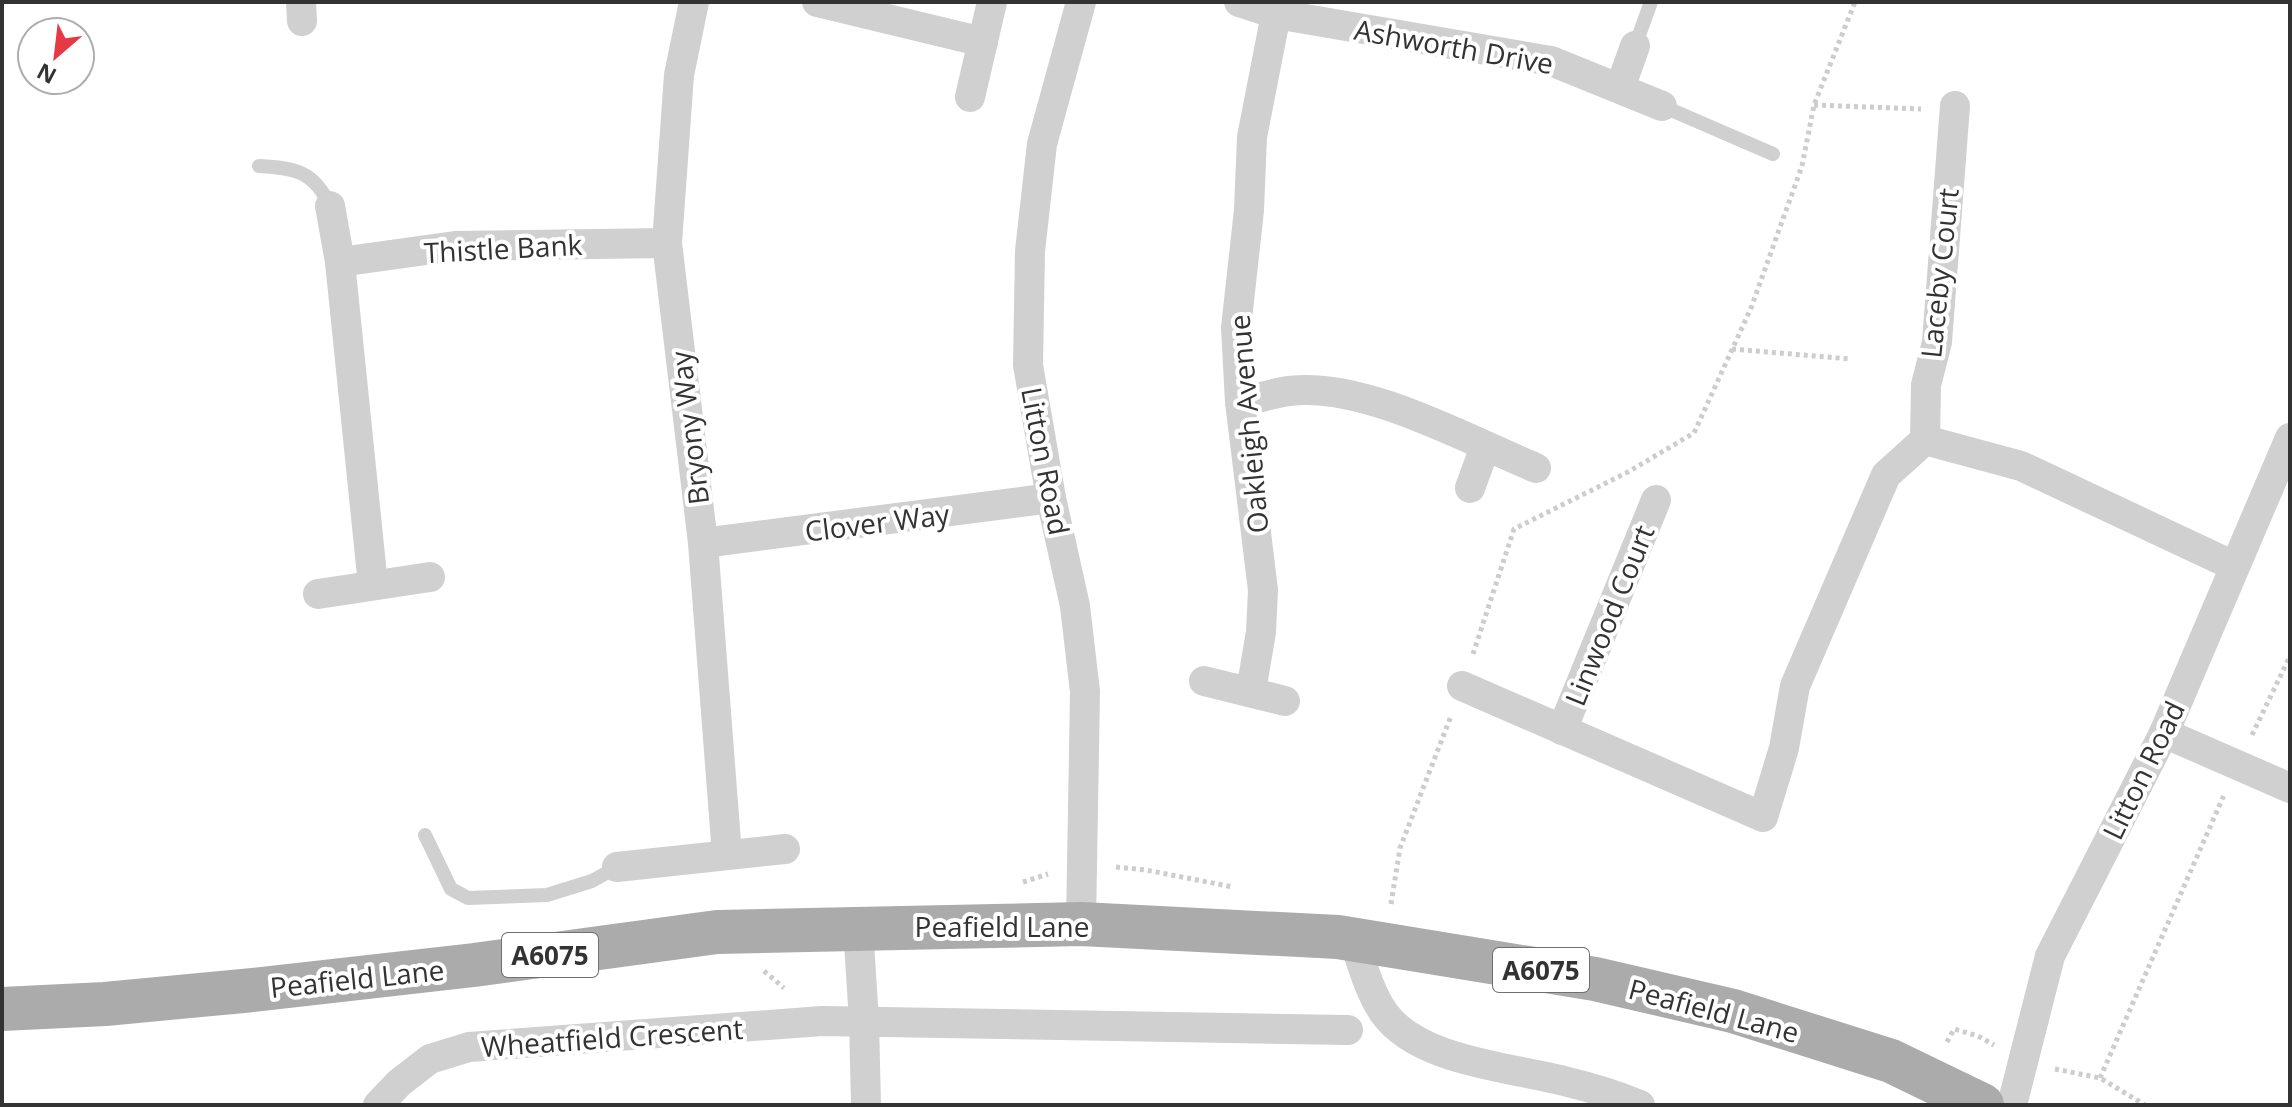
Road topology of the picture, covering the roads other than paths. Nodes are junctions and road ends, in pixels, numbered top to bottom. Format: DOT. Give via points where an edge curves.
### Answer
graph roads {
  1 [pos="694,2"];
  2 [pos="817,2"];
  3 [pos="992,2"];
  4 [pos="1081,2"];
  5 [pos="1239,2"];
  6 [pos="1651,2"];
  7 [pos="1276,14"];
  8 [pos="1348,14"];
  9 [pos="983,42"];
  10 [pos="1635,46"];
  11 [pos="1620,88"];
  12 [pos="970,97"];
  13 [pos="1662,106"];
  14 [pos="1955,106"];
  15 [pos="1773,154"];
  16 [pos="259,166"];
  17 [pos="330,206"];
  18 [pos="667,243"];
  19 [pos="340,262"];
  20 [pos="1240,402"];
  21 [pos="2290,438"];
  22 [pos="1925,440"];
  23 [pos="1485,447"];
  24 [pos="1536,468"];
  25 [pos="1470,488"];
  26 [pos="1051,498"];
  27 [pos="1656,500"];
  28 [pos="703,543"];
  29 [pos="2234,566"];
  30 [pos="430,577"];
  31 [pos="373,585"];
  32 [pos="318,594"];
  33 [pos="1204,681"];
  34 [pos="1462,686"];
  35 [pos="1251,691"];
  36 [pos="1285,701"];
  37 [pos="1562,730"];
  38 [pos="2164,733"];
  39 [pos="2290,788"];
  40 [pos="425,835"];
  41 [pos="785,849"];
  42 [pos="727,855"];
  43 [pos="617,867"];
  44 [pos="1081,924"];
  45 [pos="858,927"];
  46 [pos="1369,942"];
  47 [pos="2,1009"];
  48 [pos="864,1021"];
  49 [pos="1348,1030"];
  50 [pos="378,1105"];
  51 [pos="866,1105"];
  52 [pos="1640,1105"];
  53 [pos="1982,1105"];
  54 [pos="2012,1105"];
  1 -- 18 [label="street, Bryony Way" via="679,75"];
  2 -- 9 [label="street"];
  3 -- 9 [label="street"];
  4 -- 26 [label="street, Litton Road" via="1042,144 1030,251 1028,365"];
  5 -- 7 [label="street, Ashworth Drive"];
  6 -- 10 [label="lane"];
  7 -- 8 [label="street, Ashworth Drive"];
  7 -- 20 [label="street, Oakleigh Avenue" via="1252,137 1236,328"];
  8 -- 11 [label="street, Ashworth Drive" via="1551,61"];
  9 -- 12 [label="street"];
  10 -- 11 [label="street"];
  11 -- 13 [label="street, Ashworth Drive"];
  13 -- 15 [label="lane"];
  14 -- 22 [label="street, Laceby Court"];
  16 -- 17 [label="lane" via="308,177 321,186"];
  17 -- 19 [label="street"];
  18 -- 19 [label="street, Thistle Bank" via="455,246"];
  18 -- 28 [label="street, Bryony Way"];
  19 -- 31 [label="street"];
  20 -- 23 [label="street" via="1291,390 1345,393"];
  20 -- 35 [label="street, Oakleigh Avenue" via="1263,590"];
  21 -- 29 [label="street, Litton Road"];
  22 -- 29 [label="street" via="2021,466"];
  22 -- 37 [label="street, Linwood Court" via="1886,475 1825,615 1795,686 1784,748 1763,817"];
  23 -- 24 [label="street"];
  23 -- 25 [label="street"];
  26 -- 28 [label="street, Clover Way"];
  26 -- 44 [label="street, Litton Road" via="1075,606 1085,692"];
  27 -- 37 [label="street, Linwood Court"];
  28 -- 42 [label="street, Bryony Way"];
  29 -- 38 [label="street, Litton Road"];
  30 -- 31 [label="street"];
  31 -- 32 [label="street"];
  33 -- 35 [label="street"];
  34 -- 37 [label="street, Linwood Court"];
  35 -- 36 [label="street"];
  38 -- 39 [label="street"];
  38 -- 54 [label="street, Litton Road" via="2050,956"];
  40 -- 43 [label="lane" via="451,889 468,898 547,895"];
  41 -- 42 [label="street"];
  42 -- 43 [label="street"];
  44 -- 45 [label="main road, Peafield Lane / A6075"];
  44 -- 46 [label="main road, Peafield Lane / A6075"];
  45 -- 47 [label="main road, Peafield Lane / A6075" via="717,932 258,989"];
  45 -- 48 [label="street"];
  46 -- 52 [label="street" via="1369,984 1401,1031 1427,1046"];
  46 -- 53 [label="main road, Peafield Lane / A6075" via="1595,979 1733,1011 1891,1061"];
  48 -- 49 [label="street, Wheatfield Crescent"];
  48 -- 50 [label="street, Wheatfield Crescent" via="469,1047 430,1059"];
  48 -- 51 [label="street"];
}
